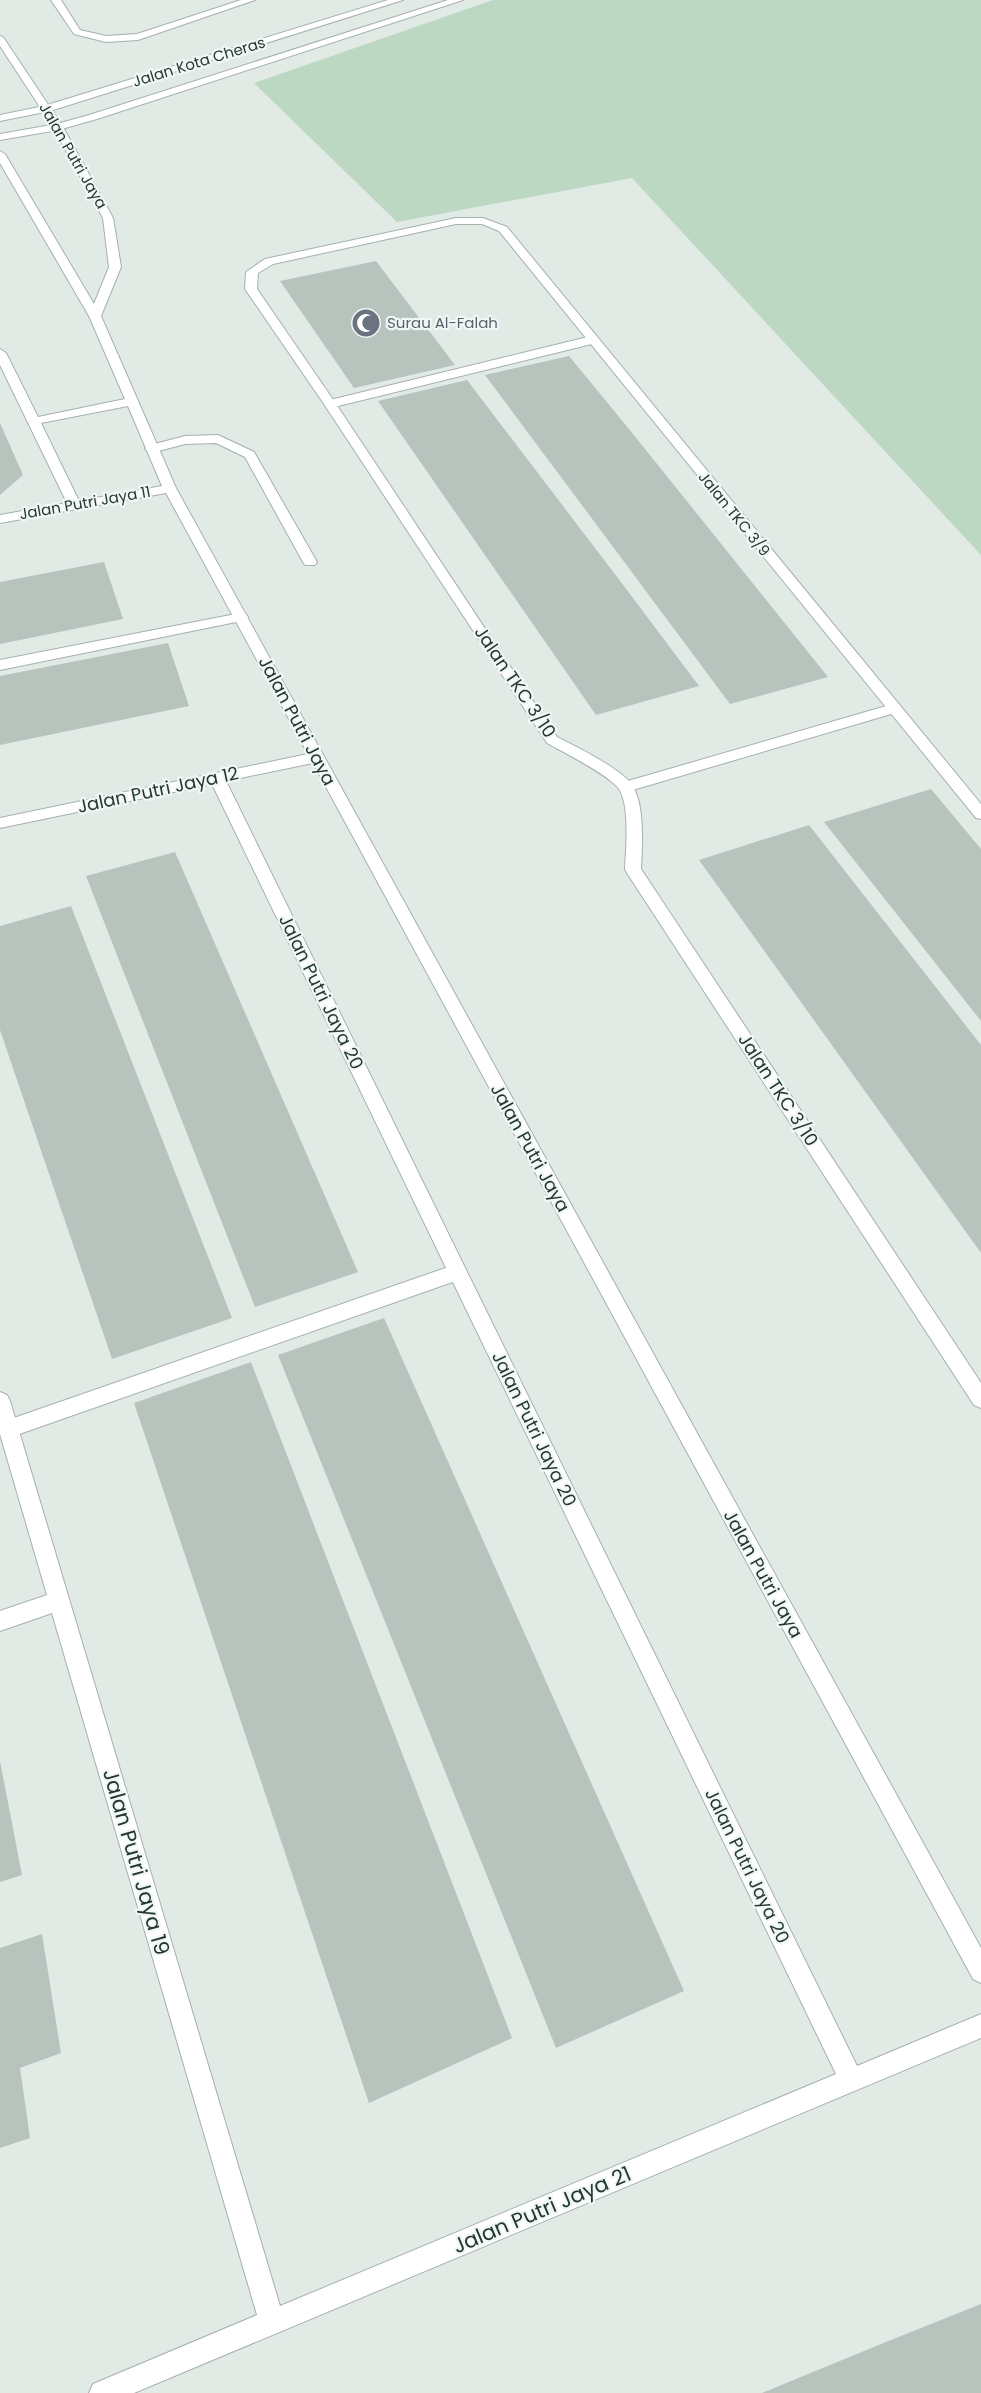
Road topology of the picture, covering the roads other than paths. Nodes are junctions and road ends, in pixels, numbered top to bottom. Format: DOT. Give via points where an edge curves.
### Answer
graph roads {
  1 [pos="56,0"];
  2 [pos="250,0"];
  3 [pos="398,0"];
  4 [pos="458,0"];
  5 [pos="0,39"];
  6 [pos="46,109"];
  7 [pos="0,118"];
  8 [pos="58,127"];
  9 [pos="0,137"];
  10 [pos="0,154"];
  11 [pos="483,221"];
  12 [pos="95,316"];
  13 [pos="592,340"];
  14 [pos="0,353"];
  15 [pos="131,402"];
  16 [pos="330,404"];
  17 [pos="34,421"];
  18 [pos="152,449"];
  19 [pos="170,488"];
  20 [pos="75,506"];
  21 [pos="0,519"];
  22 [pos="310,562"];
  23 [pos="241,617"];
  24 [pos="0,665"];
  25 [pos="893,709"];
  26 [pos="316,757"];
  27 [pos="217,778"];
  28 [pos="626,787"];
  29 [pos="981,814"];
  30 [pos="0,823"];
  31 [pos="457,1272"];
  32 [pos="981,1399"];
  33 [pos="0,1401"];
  34 [pos="8,1429"];
  35 [pos="59,1601"];
  36 [pos="0,1621"];
  37 [pos="981,1971"];
  38 [pos="981,2026"];
  39 [pos="851,2080"];
  40 [pos="272,2322"];
  41 [pos="102,2393"];
  1 -- 2 [label="street" via="77,32 106,39 138,37"];
  3 -- 6 [label="street, Jalan Kota Cheras"];
  4 -- 8 [label="street, Jalan Kota Cheras"];
  5 -- 6 [label="street, Jalan Putri Jaya"];
  6 -- 7 [label="street, Jalan Kota Cheras"];
  6 -- 8 [label="street, Jalan Putri Jaya"];
  8 -- 9 [label="street, Jalan Kota Cheras"];
  8 -- 12 [label="street, Jalan Putri Jaya" via="108,218 115,267"];
  10 -- 12 [label="street, Jalan Putri Jaya"];
  11 -- 13 [label="street, Jalan TKC 3/9" via="503,230"];
  11 -- 16 [label="street, Jalan TKC 3/10" via="456,221 269,261 252,272 251,289"];
  12 -- 15 [label="street, Jalan Putri Jaya"];
  13 -- 16 [label="street"];
  13 -- 25 [label="street, Jalan TKC 3/9"];
  14 -- 17 [label="street"];
  15 -- 17 [label="street"];
  15 -- 18 [label="street, Jalan Putri Jaya"];
  16 -- 28 [label="street, Jalan TKC 3/10" via="552,740 590,760"];
  17 -- 20 [label="street"];
  18 -- 19 [label="street, Jalan Putri Jaya"];
  18 -- 22 [label="street" via="185,440 218,439 250,455"];
  19 -- 20 [label="street, Jalan Putri Jaya 11"];
  19 -- 23 [label="street, Jalan Putri Jaya"];
  20 -- 21 [label="street, Jalan Putri Jaya 11"];
  23 -- 24 [label="street"];
  23 -- 26 [label="street, Jalan Putri Jaya"];
  25 -- 28 [label="street"];
  25 -- 29 [label="street, Jalan TKC 3/9"];
  26 -- 27 [label="street, Jalan Putri Jaya 12"];
  26 -- 37 [label="street, Jalan Putri Jaya"];
  27 -- 30 [label="street, Jalan Putri Jaya 12"];
  27 -- 31 [label="street, Jalan Putri Jaya 20"];
  28 -- 32 [label="street, Jalan TKC 3/10" via="635,825 633,869"];
  31 -- 34 [label="street"];
  31 -- 39 [label="street, Jalan Putri Jaya 20"];
  33 -- 34 [label="street, Jalan Putri Jaya 19"];
  34 -- 35 [label="street, Jalan Putri Jaya 19"];
  35 -- 36 [label="street"];
  35 -- 40 [label="street, Jalan Putri Jaya 19"];
  38 -- 39 [label="street, Jalan Putri Jaya 21"];
  39 -- 40 [label="street, Jalan Putri Jaya 21"];
  40 -- 41 [label="street, Jalan Putri Jaya 21"];
}
